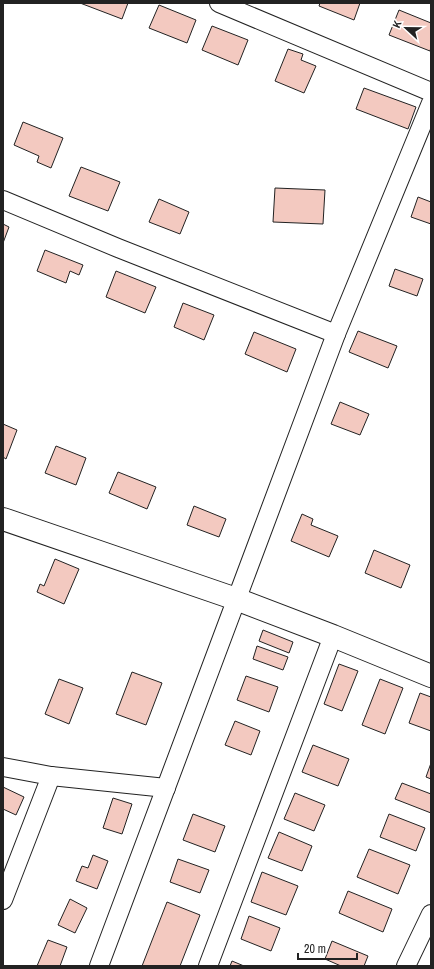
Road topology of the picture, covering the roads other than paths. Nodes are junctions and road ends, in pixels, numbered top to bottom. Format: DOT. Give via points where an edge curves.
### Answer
graph roads {
  1 [pos="219,3"];
  2 [pos="431,92"];
  3 [pos="431,102"];
  4 [pos="3,200"];
  5 [pos="336,334"];
  6 [pos="3,519"];
  7 [pos="236,599"];
  8 [pos="333,636"];
  9 [pos="431,676"];
  10 [pos="3,767"];
  11 [pos="51,776"];
  12 [pos="166,788"];
  13 [pos="3,900"];
  14 [pos="431,914"];
  15 [pos="99,966"];
  16 [pos="208,966"];
  17 [pos="406,966"];
  1 -- 2 [label="street"];
  3 -- 5 [label="street"];
  4 -- 5 [label="street"];
  5 -- 7 [label="street"];
  6 -- 7 [label="street"];
  7 -- 8 [label="street"];
  7 -- 12 [label="street"];
  8 -- 9 [label="street"];
  8 -- 16 [label="street"];
  10 -- 11 [label="street"];
  11 -- 12 [label="street"];
  11 -- 13 [label="street"];
  12 -- 15 [label="street"];
  14 -- 17 [label="street"];
}
